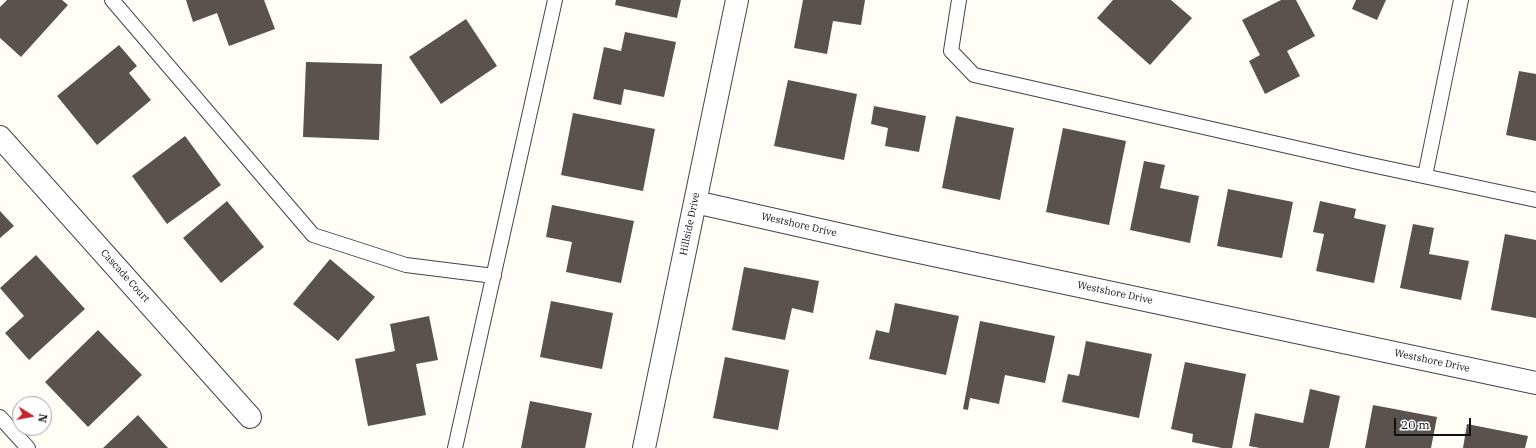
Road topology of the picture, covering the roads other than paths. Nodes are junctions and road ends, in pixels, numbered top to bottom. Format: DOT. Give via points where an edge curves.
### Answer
graph roads {
  1 [pos="112,0"];
  2 [pos="555,0"];
  3 [pos="737,0"];
  4 [pos="959,0"];
  5 [pos="1461,0"];
  6 [pos="0,137"];
  7 [pos="1424,176"];
  8 [pos="1536,200"];
  9 [pos="695,202"];
  10 [pos="494,276"];
  11 [pos="1536,383"];
  12 [pos="0,417"];
  13 [pos="250,417"];
  14 [pos="28,448"];
  15 [pos="455,448"];
  16 [pos="644,448"];
  1 -- 10 [label="lane" via="313,235 406,265"];
  2 -- 10 [label="lane"];
  3 -- 9 [label="street, Hillside Drive"];
  4 -- 7 [label="lane" via="951,51 974,75"];
  5 -- 7 [label="lane"];
  6 -- 13 [label="street, Cascade Court"];
  7 -- 8 [label="lane"];
  9 -- 11 [label="street, Westshore Drive" via="899,248"];
  9 -- 16 [label="street, Hillside Drive"];
  10 -- 15 [label="lane"];
  12 -- 14 [label="lane"];
}
